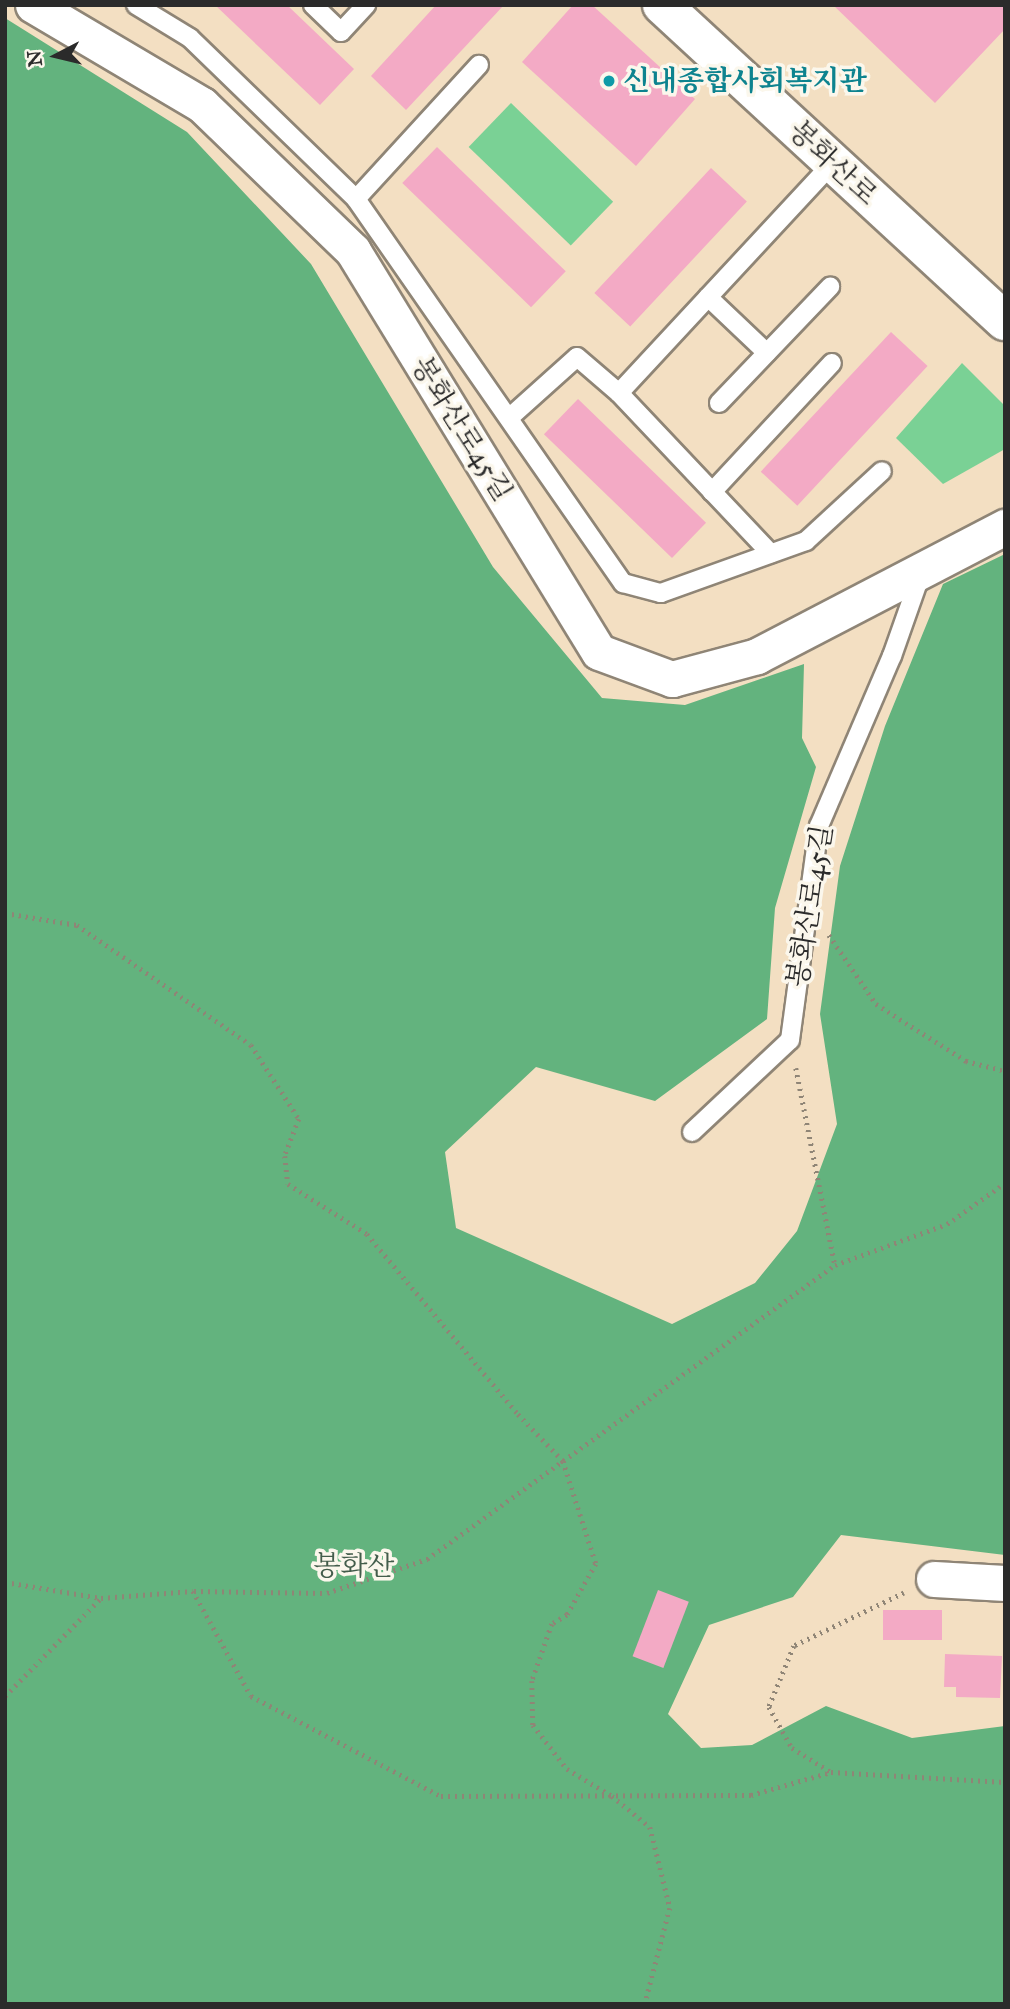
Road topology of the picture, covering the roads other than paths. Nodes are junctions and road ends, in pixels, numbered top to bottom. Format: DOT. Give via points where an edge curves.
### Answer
graph roads {
  1 [pos="33,5"];
  2 [pos="313,5"];
  3 [pos="366,5"];
  4 [pos="662,5"];
  5 [pos="138,6"];
  6 [pos="479,65"];
  7 [pos="833,163"];
  8 [pos="356,199"];
  9 [pos="830,287"];
  10 [pos="708,297"];
  11 [pos="1005,321"];
  12 [pos="766,353"];
  13 [pos="832,363"];
  14 [pos="619,393"];
  15 [pos="719,402"];
  16 [pos="509,418"];
  17 [pos="882,471"];
  18 [pos="712,492"];
  19 [pos="1005,527"];
  20 [pos="771,554"];
  21 [pos="922,571"];
  22 [pos="692,1132"];
  23 [pos="934,1579"];
  24 [pos="1005,1583"];
  1 -- 21 [label="street, 봉화산로45길" via="202,105 353,251 599,652 672,679 757,656"];
  2 -- 3 [label="lane" via="341,32"];
  4 -- 7 [label="main road, 봉화산로"];
  5 -- 8 [label="lane" via="190,38"];
  6 -- 8 [label="lane"];
  7 -- 10 [label="lane"];
  7 -- 11 [label="main road, 봉화산로"];
  8 -- 16 [label="lane"];
  9 -- 12 [label="lane"];
  10 -- 12 [label="lane"];
  10 -- 14 [label="lane"];
  12 -- 15 [label="lane"];
  13 -- 18 [label="lane"];
  14 -- 16 [label="lane" via="578,357"];
  14 -- 18 [label="lane"];
  16 -- 20 [label="lane" via="623,583 661,593"];
  17 -- 20 [label="lane" via="806,541"];
  18 -- 20 [label="lane"];
  19 -- 21 [label="street, 봉화산로45길"];
  21 -- 22 [label="lane, 봉화산로45길" via="892,656 819,826 790,1040"];
  23 -- 24 [label="street"];
}
